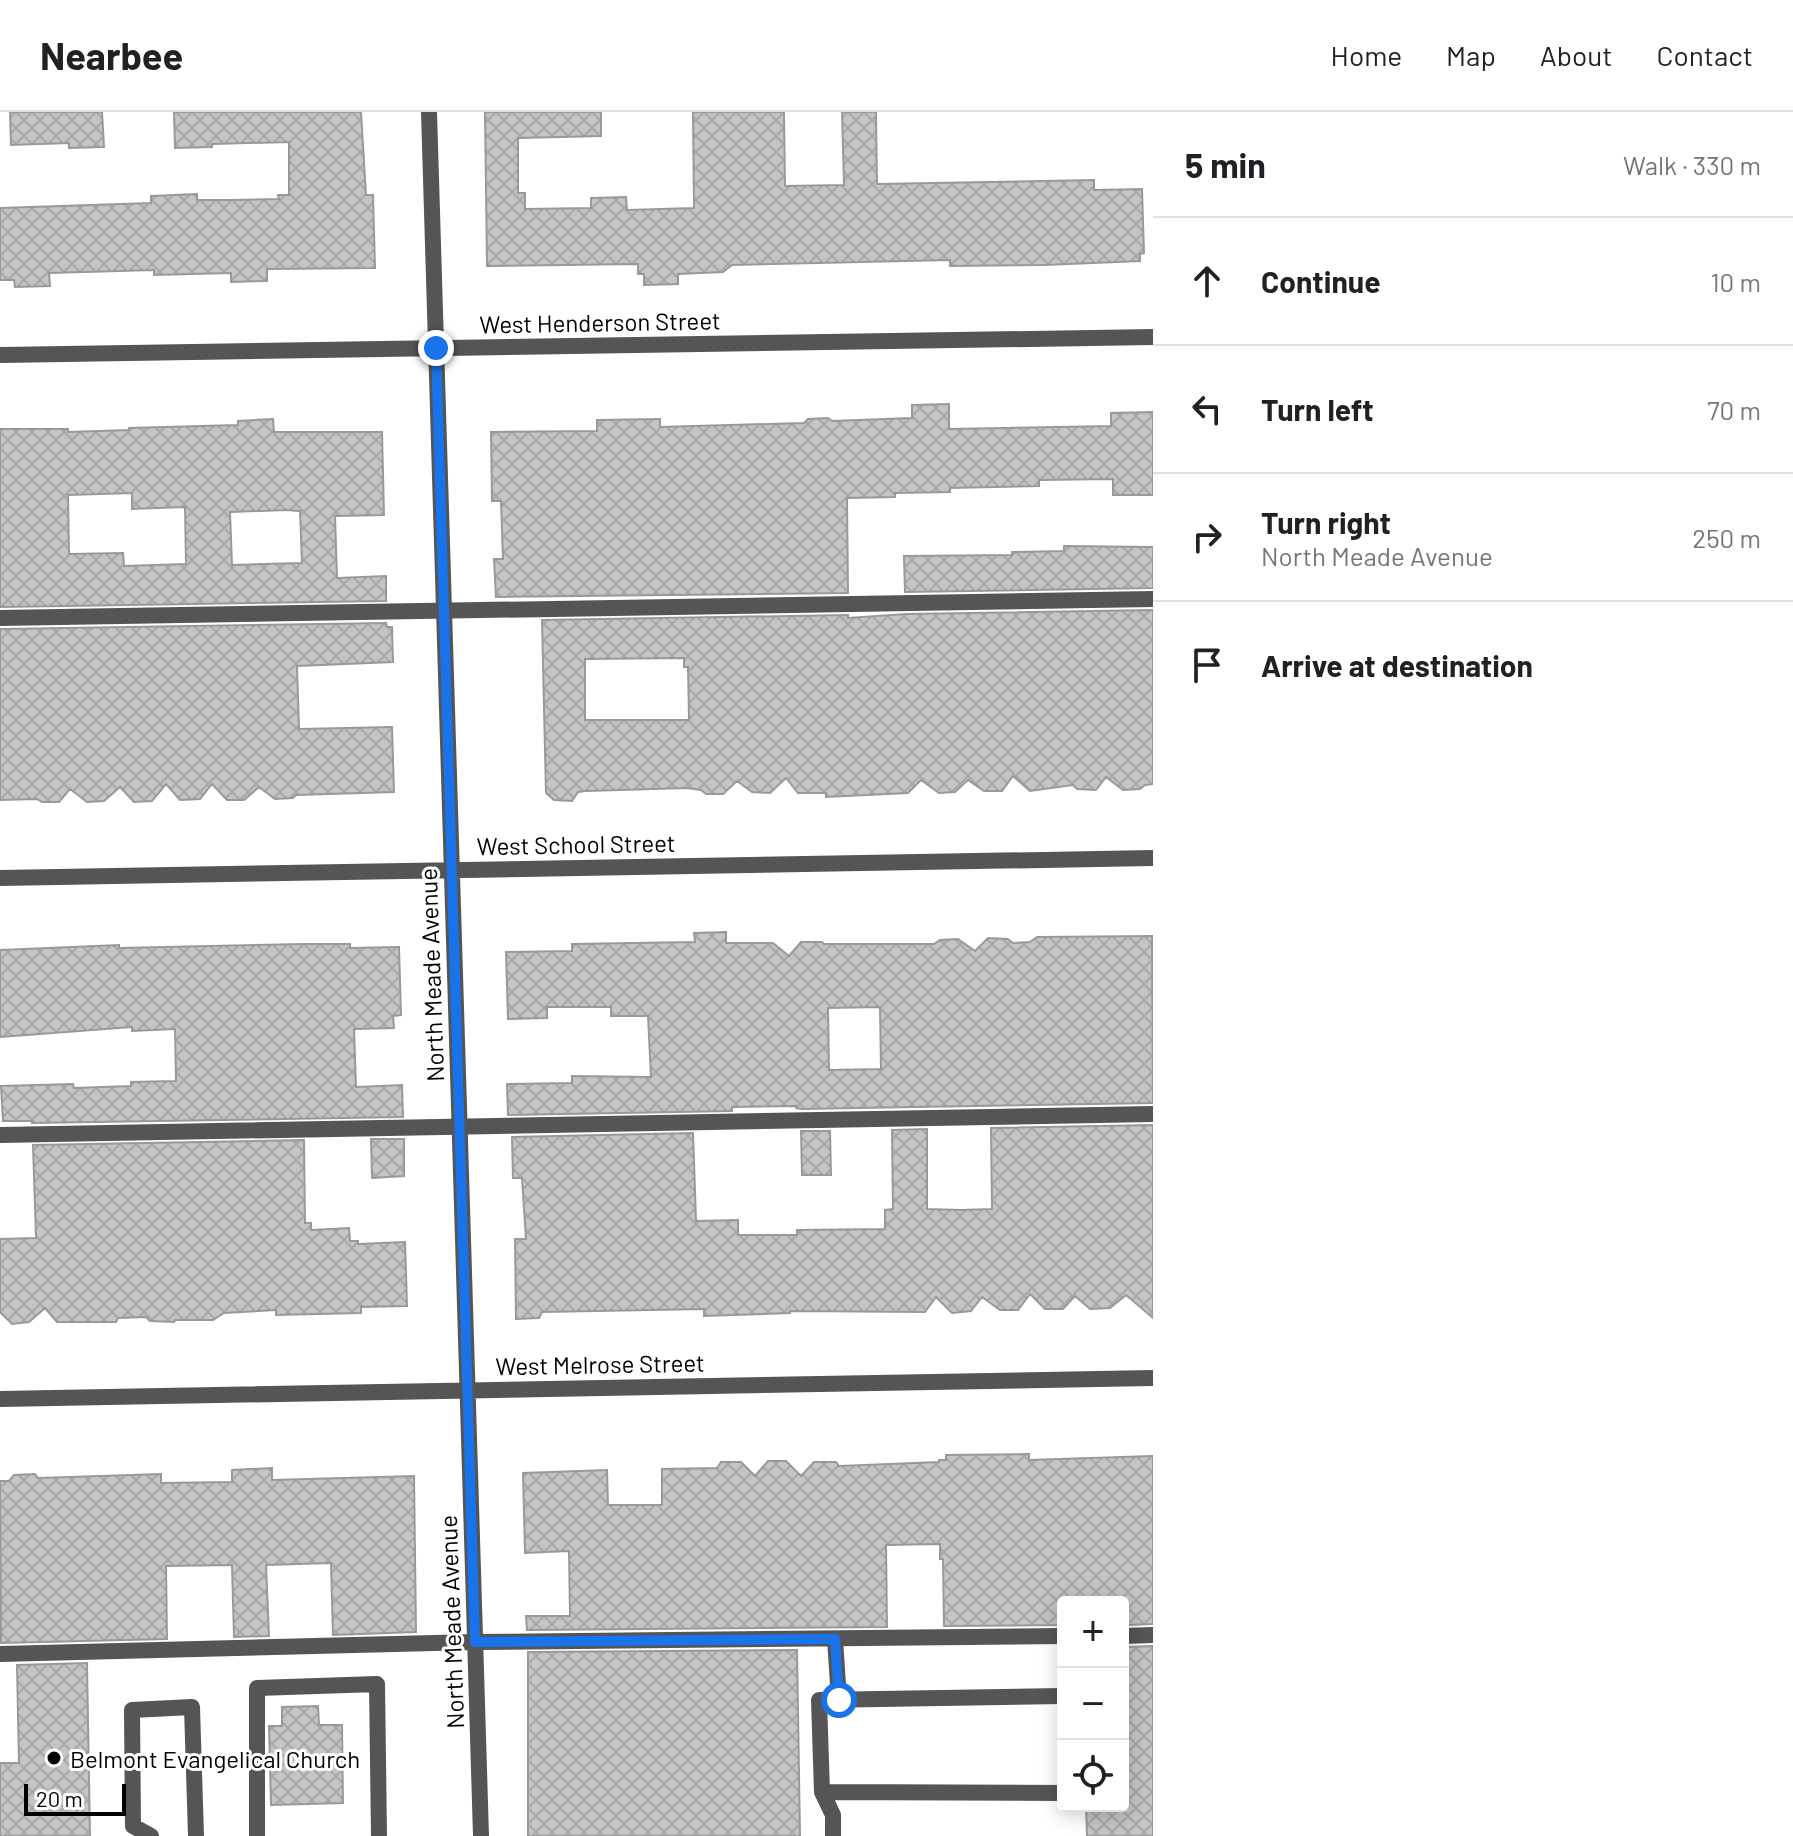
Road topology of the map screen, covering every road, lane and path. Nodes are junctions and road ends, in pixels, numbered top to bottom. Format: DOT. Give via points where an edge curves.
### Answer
graph roads {
  1 [pos="429,112"];
  2 [pos="1153,337"];
  3 [pos="436,348"];
  4 [pos="0,355"];
  5 [pos="1153,599"];
  6 [pos="444,611"];
  7 [pos="0,618"];
  8 [pos="1153,858"];
  9 [pos="452,870"];
  10 [pos="0,878"];
  11 [pos="1153,1114"];
  12 [pos="460,1126"];
  13 [pos="0,1135"];
  14 [pos="1153,1378"];
  15 [pos="467,1390"];
  16 [pos="0,1399"];
  17 [pos="1153,1635"];
  18 [pos="1057,1636"];
  19 [pos="1129,1636"];
  20 [pos="835,1639"];
  21 [pos="475,1642"];
  22 [pos="0,1654"];
  23 [pos="1057,1696"];
  24 [pos="839,1700"];
  25 [pos="822,1792"];
  26 [pos="1057,1793"];
  27 [pos="151,1836"];
  28 [pos="196,1836"];
  29 [pos="257,1836"];
  30 [pos="379,1836"];
  31 [pos="481,1836"];
  32 [pos="833,1836"];
  1 -- 3 [label="street, North Meade Avenue"];
  2 -- 3 [label="street, West Henderson Street"];
  3 -- 4 [label="street, West Henderson Street"];
  3 -- 6 [label="street, North Meade Avenue"];
  5 -- 6 [label="street"];
  6 -- 7 [label="street"];
  6 -- 9 [label="street, North Meade Avenue"];
  8 -- 9 [label="street, West School Street"];
  9 -- 10 [label="street, West School Street"];
  9 -- 12 [label="street, North Meade Avenue"];
  11 -- 12 [label="street"];
  12 -- 13 [label="street"];
  12 -- 15 [label="street, North Meade Avenue"];
  14 -- 15 [label="street, West Melrose Street"];
  15 -- 16 [label="street, West Melrose Street"];
  15 -- 21 [label="street, North Meade Avenue"];
  17 -- 19 [label="street"];
  18 -- 20 [label="street"];
  20 -- 21 [label="street"];
  20 -- 24 [label="street"];
  21 -- 22 [label="street"];
  21 -- 31 [label="street, North Meade Avenue"];
  23 -- 24 [label="street"];
  24 -- 25 [label="street" via="819,1700"];
  25 -- 26 [label="street"];
  25 -- 32 [label="street" via="833,1815"];
  27 -- 28 [label="street" via="133,1826 132,1710 192,1707"];
  29 -- 30 [label="street" via="257,1688 377,1684"];
}
